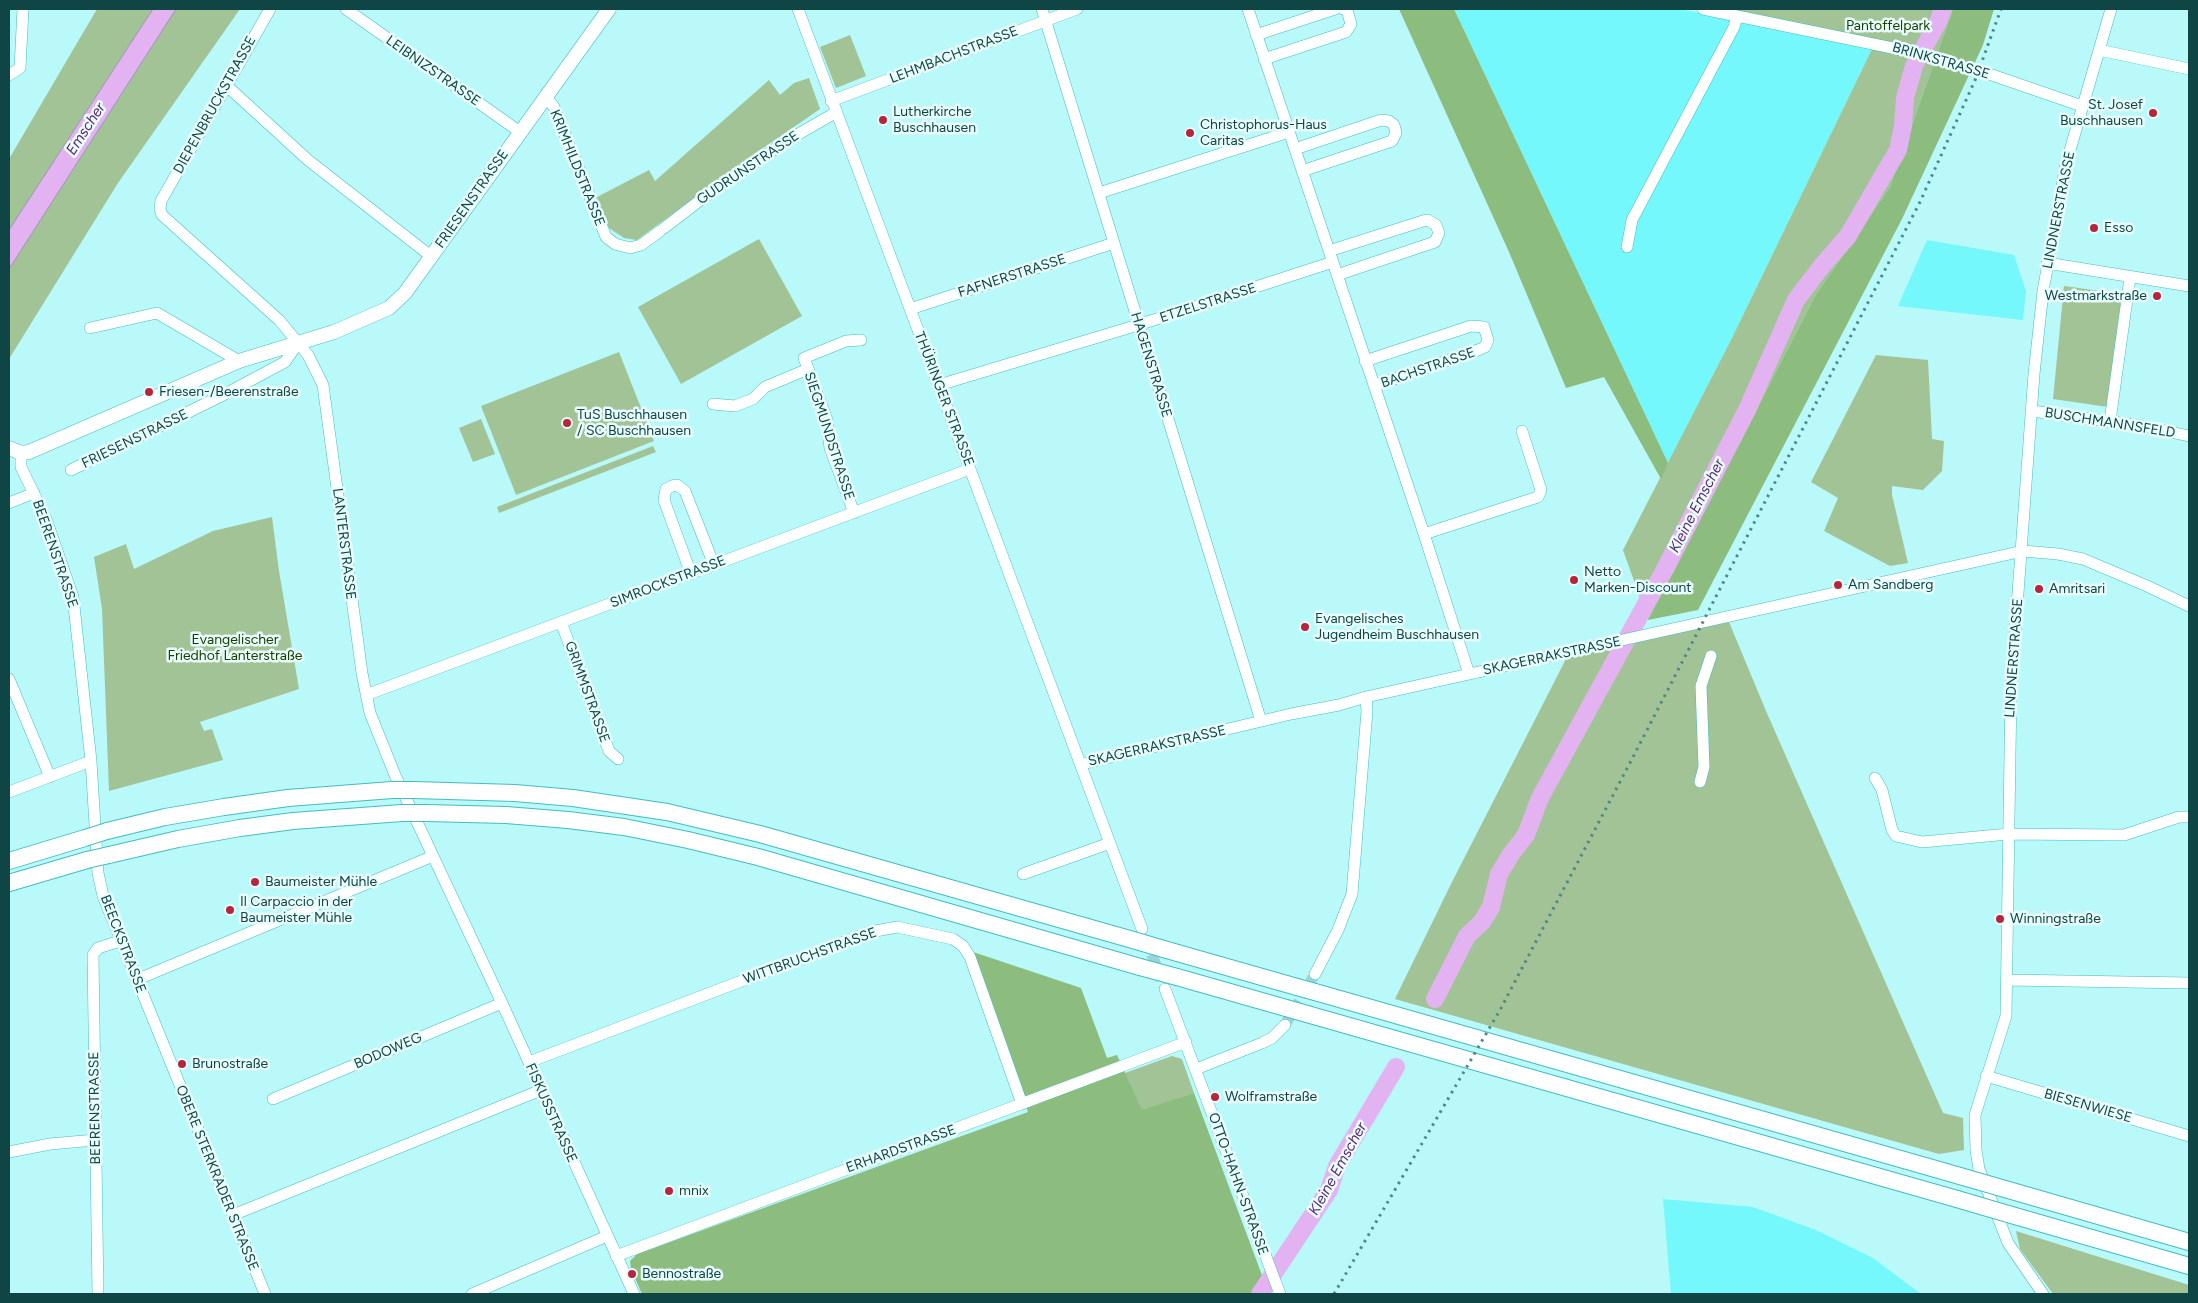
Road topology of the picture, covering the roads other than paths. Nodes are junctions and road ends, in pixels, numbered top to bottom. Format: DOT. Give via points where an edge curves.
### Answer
graph roads {
  1 [pos="23,9"];
  2 [pos="270,9"];
  3 [pos="346,9"];
  4 [pos="610,9"];
  5 [pos="798,9"];
  6 [pos="1077,9"];
  7 [pos="1248,9"];
  8 [pos="1335,9"];
  9 [pos="1343,9"];
  10 [pos="1703,9"];
  11 [pos="2111,9"];
  12 [pos="1043,14"];
  13 [pos="1737,16"];
  14 [pos="1256,35"];
  15 [pos="2099,50"];
  16 [pos="1264,59"];
  17 [pos="2189,69"];
  18 [pos="9,75"];
  19 [pos="227,86"];
  20 [pos="546,98"];
  21 [pos="831,102"];
  22 [pos="2082,106"];
  23 [pos="835,113"];
  24 [pos="520,132"];
  25 [pos="1289,132"];
  26 [pos="1295,149"];
  27 [pos="1302,172"];
  28 [pos="1099,193"];
  29 [pos="161,201"];
  30 [pos="662,230"];
  31 [pos="1114,243"];
  32 [pos="1627,247"];
  33 [pos="432,256"];
  34 [pos="1331,257"];
  35 [pos="2047,263"];
  36 [pos="1337,275"];
  37 [pos="2130,278"];
  38 [pos="2189,286"];
  39 [pos="910,309"];
  40 [pos="1138,325"];
  41 [pos="90,328"];
  42 [pos="861,340"];
  43 [pos="298,343"];
  44 [pos="238,361"];
  45 [pos="1365,361"];
  46 [pos="806,364"];
  47 [pos="939,385"];
  48 [pos="1374,386"];
  49 [pos="714,404"];
  50 [pos="2032,410"];
  51 [pos="2110,421"];
  52 [pos="1522,431"];
  53 [pos="2189,436"];
  54 [pos="15,450"];
  55 [pos="970,469"];
  56 [pos="71,470"];
  57 [pos="34,493"];
  58 [pos="9,503"];
  59 [pos="854,513"];
  60 [pos="1424,534"];
  61 [pos="2022,551"];
  62 [pos="714,565"];
  63 [pos="691,574"];
  64 [pos="2189,606"];
  65 [pos="561,622"];
  66 [pos="1711,656"];
  67 [pos="1469,674"];
  68 [pos="9,679"];
  69 [pos="366,695"];
  70 [pos="1366,697"];
  71 [pos="1262,721"];
  72 [pos="618,759"];
  73 [pos="91,761"];
  74 [pos="1082,764"];
  75 [pos="50,777"];
  76 [pos="1875,778"];
  77 [pos="1700,782"];
  78 [pos="9,792"];
  79 [pos="2189,817"];
  80 [pos="2009,834"];
  81 [pos="1110,843"];
  82 [pos="433,856"];
  83 [pos="9,862"];
  84 [pos="1023,874"];
  85 [pos="9,883"];
  86 [pos="468,932"];
  87 [pos="1138,935"];
  88 [pos="120,941"];
  89 [pos="1315,974"];
  90 [pos="136,980"];
  91 [pos="2007,980"];
  92 [pos="2189,983"];
  93 [pos="1165,989"];
  94 [pos="502,1003"];
  95 [pos="1284,1025"];
  96 [pos="1186,1042"];
  97 [pos="170,1062"];
  98 [pos="529,1062"];
  99 [pos="1196,1069"];
  100 [pos="1986,1076"];
  101 [pos="541,1090"];
  102 [pos="273,1099"];
  103 [pos="1022,1104"];
  104 [pos="2189,1136"];
  105 [pos="95,1140"];
  106 [pos="9,1153"];
  107 [pos="232,1215"];
  108 [pos="607,1236"];
  109 [pos="2189,1242"];
  110 [pos="616,1256"];
  111 [pos="2189,1266"];
  112 [pos="98,1294"];
  113 [pos="265,1294"];
  114 [pos="472,1294"];
  115 [pos="634,1294"];
  116 [pos="1280,1294"];
  117 [pos="2043,1294"];
  1 -- 18 [label="street" via="20,68"];
  2 -- 19 [label="street, DIEPENBRUCKSTRASSE"];
  3 -- 24 [label="street, LEIBNIZSTRASSE"];
  4 -- 20 [label="main road, FRIESENSTRASSE"];
  5 -- 21 [label="street, THÜRINGER STRASSE"];
  6 -- 12 [label="street, LEHMBACHSTRASSE"];
  7 -- 14 [label="street, BACHSTRASSE"];
  8 -- 14 [label="street"];
  9 -- 16 [label="street" via="1347,10 1351,24 1346,32"];
  10 -- 13 [label="street, BRINKSTRASSE"];
  11 -- 15 [label="street, LINDNERSTRASSE"];
  12 -- 21 [label="street, LEHMBACHSTRASSE"];
  12 -- 28 [label="street, HAGENSTRASSE"];
  13 -- 22 [label="street, BRINKSTRASSE" via="1912,52"];
  13 -- 32 [label="street" via="1632,220"];
  14 -- 16 [label="street, BACHSTRASSE"];
  15 -- 17 [label="street"];
  15 -- 22 [label="street, LINDNERSTRASSE"];
  16 -- 25 [label="street, BACHSTRASSE"];
  19 -- 29 [label="street, DIEPENBRUCKSTRASSE"];
  19 -- 33 [label="street" via="308,160"];
  20 -- 24 [label="main road, FRIESENSTRASSE"];
  20 -- 30 [label="street, KRIMHILDSTRASSE" via="554,107 606,237 615,244 630,248"];
  21 -- 23 [label="street, THÜRINGER STRASSE"];
  22 -- 35 [label="street, LINDNERSTRASSE" via="2061,188"];
  23 -- 30 [label="street, GUDRUNSTRASSE" via="780,145"];
  23 -- 39 [label="street, THÜRINGER STRASSE"];
  24 -- 33 [label="main road, FRIESENSTRASSE"];
  25 -- 26 [label="street, BACHSTRASSE"];
  25 -- 28 [label="street"];
  26 -- 27 [label="street, BACHSTRASSE"];
  26 -- 27 [label="street" via="1381,120 1389,120 1394,125 1396,133 1392,141"];
  27 -- 34 [label="street, BACHSTRASSE"];
  28 -- 31 [label="street, HAGENSTRASSE"];
  29 -- 43 [label="street, LANTERSTRASSE" via="162,215 278,320"];
  31 -- 39 [label="street, FAFNERSTRASSE"];
  31 -- 40 [label="street, HAGENSTRASSE"];
  33 -- 43 [label="main road, FRIESENSTRASSE" via="405,293 389,308 344,328"];
  34 -- 36 [label="street, BACHSTRASSE"];
  34 -- 36 [label="street" via="1422,221 1428,220 1436,225 1439,232 1435,242"];
  34 -- 40 [label="street, ETZELSTRASSE"];
  35 -- 37 [label="street"];
  35 -- 50 [label="street, LINDNERSTRASSE"];
  36 -- 45 [label="street, BACHSTRASSE"];
  37 -- 38 [label="street"];
  37 -- 51 [label="street"];
  39 -- 47 [label="street, THÜRINGER STRASSE"];
  40 -- 47 [label="street, ETZELSTRASSE"];
  40 -- 71 [label="street, HAGENSTRASSE"];
  41 -- 44 [label="street" via="157,312"];
  42 -- 46 [label="street" via="846,341"];
  43 -- 44 [label="main road, FRIESENSTRASSE"];
  43 -- 56 [label="street, FRIESENSTRASSE" via="285,362"];
  43 -- 69 [label="street, LANTERSTRASSE" via="323,385"];
  44 -- 54 [label="main road, FRIESENSTRASSE" via="31,452"];
  45 -- 48 [label="street, BACHSTRASSE"];
  45 -- 48 [label="street, BACHSTRASSE" via="1471,326 1484,327 1488,340 1485,347"];
  46 -- 49 [label="street" via="765,387 753,399 735,406"];
  46 -- 59 [label="street, SIEGMUNDSTRASSE" via="827,420 830,448"];
  47 -- 55 [label="street, THÜRINGER STRASSE"];
  48 -- 60 [label="street, BACHSTRASSE"];
  50 -- 51 [label="street, BUSCHMANNSFELD"];
  50 -- 61 [label="street, LINDNERSTRASSE"];
  51 -- 53 [label="street, BUSCHMANNSFELD"];
  52 -- 60 [label="street" via="1541,490 1538,497"];
  54 -- 57 [label="street, BEERENSTRASSE"];
  55 -- 59 [label="street, SIMROCKSTRASSE"];
  55 -- 74 [label="street, THÜRINGER STRASSE"];
  57 -- 58 [label="street"];
  57 -- 73 [label="street, BEERENSTRASSE" via="73,597"];
  59 -- 62 [label="street, SIMROCKSTRASSE"];
  60 -- 67 [label="street, BACHSTRASSE"];
  61 -- 64 [label="street, SKAGERRAKSTRASSE" via="2083,559"];
  61 -- 67 [label="street, SKAGERRAKSTRASSE"];
  61 -- 80 [label="street, LINDNERSTRASSE" via="2010,689"];
  62 -- 63 [label="street, SIMROCKSTRASSE"];
  62 -- 63 [label="street" via="685,491 677,485 672,486 666,489 664,500"];
  63 -- 65 [label="street, SIMROCKSTRASSE"];
  65 -- 69 [label="street, SIMROCKSTRASSE"];
  65 -- 72 [label="street, GRIMMSTRASSE" via="609,751"];
  66 -- 77 [label="street" via="1701,686 1704,768"];
  67 -- 70 [label="street, SKAGERRAKSTRASSE"];
  68 -- 75 [label="street"];
  69 -- 82 [label="street, LANTERSTRASSE" via="376,730"];
  70 -- 71 [label="street, SKAGERRAKSTRASSE"];
  70 -- 89 [label="street" via="1352,894"];
  71 -- 74 [label="street, SKAGERRAKSTRASSE"];
  73 -- 75 [label="street"];
  73 -- 88 [label="street, BEECKSTRASSE" via="100,884"];
  74 -- 81 [label="street, THÜRINGER STRASSE"];
  75 -- 78 [label="street"];
  76 -- 80 [label="street" via="1896,836 1922,842"];
  79 -- 80 [label="street" via="2179,817 2124,835"];
  80 -- 91 [label="street, LINDNERSTRASSE"];
  81 -- 84 [label="street"];
  81 -- 87 [label="street"];
  82 -- 86 [label="street, LANTERSTRASSE"];
  82 -- 90 [label="street"];
  83 -- 87 [label="highway, bridge" via="107,831 224,807 288,798 392,790 515,792 667,812"];
  85 -- 111 [label="highway, bridge" via="87,860 178,839 293,821 426,813 506,815 624,827 758,857"];
  86 -- 94 [label="street, FISKUSSTRASSE"];
  87 -- 109 [label="highway, bridge" via="1167,950"];
  88 -- 90 [label="street, BEECKSTRASSE"];
  88 -- 105 [label="street, BEERENSTRASSE" via="98,948 93,955"];
  90 -- 97 [label="street, BEECKSTRASSE"];
  91 -- 92 [label="street"];
  91 -- 100 [label="street, LINDNERSTRASSE" via="2005,1023"];
  93 -- 96 [label="street, OTTO-HAHN-STRASSE"];
  94 -- 98 [label="street, FISKUSSTRASSE"];
  94 -- 102 [label="street, BODOWEG"];
  95 -- 99 [label="street" via="1272,1038"];
  96 -- 99 [label="street, OTTO-HAHN-STRASSE"];
  96 -- 103 [label="street, ERHARDSTRASSE"];
  97 -- 107 [label="street, OBERE STERKRADER STRASSE"];
  98 -- 101 [label="street, FISKUSSTRASSE"];
  98 -- 103 [label="street, WITTBRUCHSTRASSE" via="870,932 897,926 953,939 963,946 970,957"];
  99 -- 116 [label="street, OTTO-HAHN-STRASSE"];
  100 -- 104 [label="street, BIESENWIESE"];
  100 -- 117 [label="street, LINDNERSTRASSE" via="1975,1114 1979,1169 2008,1244"];
  101 -- 107 [label="street"];
  101 -- 108 [label="street, FISKUSSTRASSE"];
  103 -- 110 [label="street, ERHARDSTRASSE"];
  105 -- 106 [label="street" via="50,1144"];
  105 -- 112 [label="street, BEERENSTRASSE"];
  107 -- 113 [label="street, OBERE STERKRADER STRASSE"];
  108 -- 110 [label="street, FISKUSSTRASSE"];
  108 -- 114 [label="street"];
  110 -- 115 [label="street, FISKUSSTRASSE"];
}
